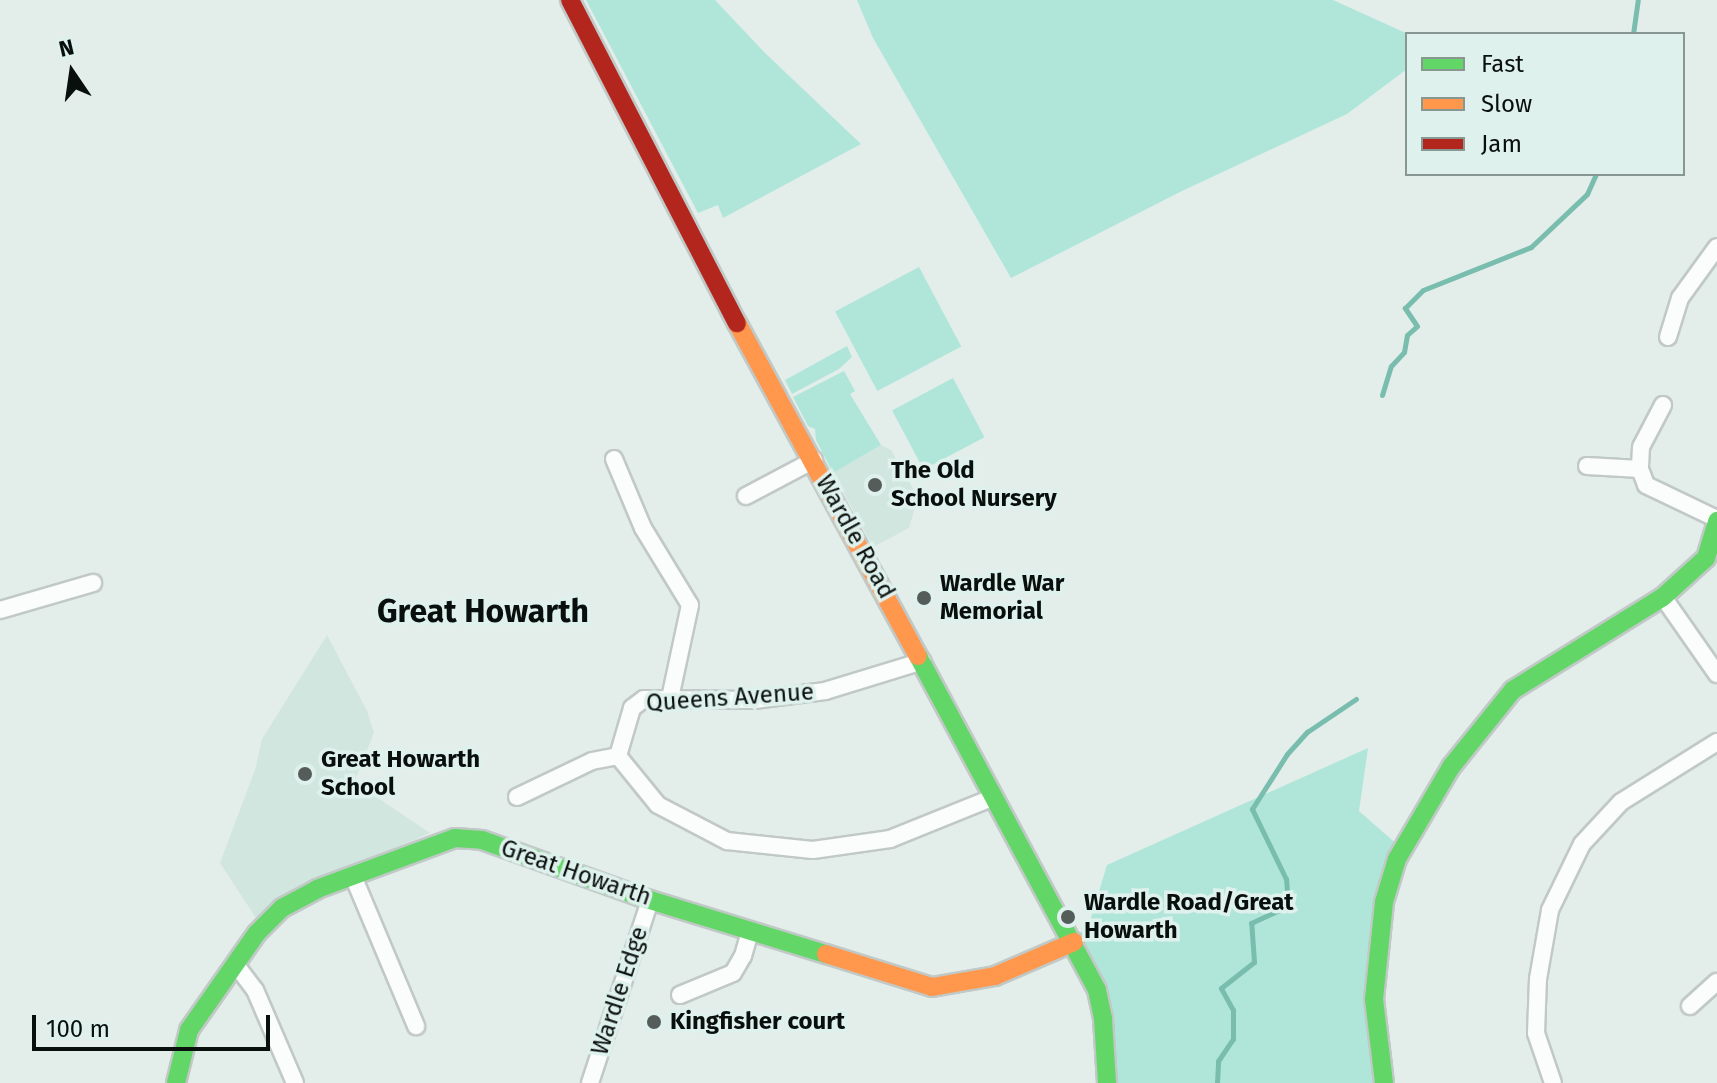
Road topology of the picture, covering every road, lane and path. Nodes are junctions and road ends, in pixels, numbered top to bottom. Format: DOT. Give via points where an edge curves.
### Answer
graph roads {
  1 [pos="570,0"];
  2 [pos="1717,247"];
  3 [pos="1668,337"];
  4 [pos="1663,405"];
  5 [pos="614,459"];
  6 [pos="814,460"];
  7 [pos="1587,466"];
  8 [pos="1640,469"];
  9 [pos="746,496"];
  10 [pos="1717,520"];
  11 [pos="93,583"];
  12 [pos="1663,597"];
  13 [pos="0,610"];
  14 [pos="923,661"];
  15 [pos="1717,674"];
  16 [pos="670,698"];
  17 [pos="1717,742"];
  18 [pos="618,756"];
  19 [pos="517,797"];
  20 [pos="994,797"];
  21 [pos="353,876"];
  22 [pos="650,900"];
  23 [pos="750,931"];
  24 [pos="1074,942"];
  25 [pos="236,965"];
  26 [pos="1717,982"];
  27 [pos="680,995"];
  28 [pos="1690,1006"];
  29 [pos="416,1026"];
  30 [pos="176,1083"];
  31 [pos="295,1083"];
  32 [pos="590,1083"];
  33 [pos="1107,1083"];
  34 [pos="1384,1083"];
  35 [pos="1553,1083"];
  1 -- 6 [label="street, Wardle Road" via="694,244"];
  2 -- 3 [label="street" via="1680,298"];
  4 -- 8 [label="street" via="1641,447"];
  5 -- 16 [label="street" via="643,528 690,605"];
  6 -- 9 [label="street"];
  6 -- 14 [label="street, Wardle Road"];
  7 -- 8 [label="street"];
  8 -- 10 [label="street" via="1646,485"];
  10 -- 12 [label="street" via="1706,558"];
  11 -- 13 [label="street"];
  12 -- 15 [label="street"];
  12 -- 34 [label="street" via="1513,690 1451,767 1404,846 1384,902 1375,962"];
  14 -- 16 [label="street, Queens Avenue" via="825,691 754,700"];
  14 -- 20 [label="street, Wardle Road"];
  16 -- 18 [label="street, Queens Avenue" via="644,699 632,708"];
  17 -- 35 [label="street" via="1621,802 1582,844 1571,866 1550,910 1538,979 1536,1033"];
  18 -- 19 [label="street" via="592,761"];
  18 -- 20 [label="street" via="658,805 727,841 813,850 890,839"];
  20 -- 24 [label="street, Wardle Road"];
  21 -- 22 [label="street, Great Howarth" via="455,838 482,840"];
  21 -- 25 [label="street, Great Howarth" via="282,908"];
  21 -- 29 [label="street"];
  22 -- 23 [label="street, Great Howarth"];
  22 -- 32 [label="street, Wardle Edge"];
  23 -- 24 [label="street, Great Howarth" via="932,987 995,976"];
  23 -- 27 [label="street" via="733,973"];
  24 -- 33 [label="street, Wardle Road" via="1097,990"];
  25 -- 30 [label="street, Great Howarth" via="189,1030"];
  25 -- 31 [label="street" via="255,990"];
  26 -- 28 [label="street"];
}
